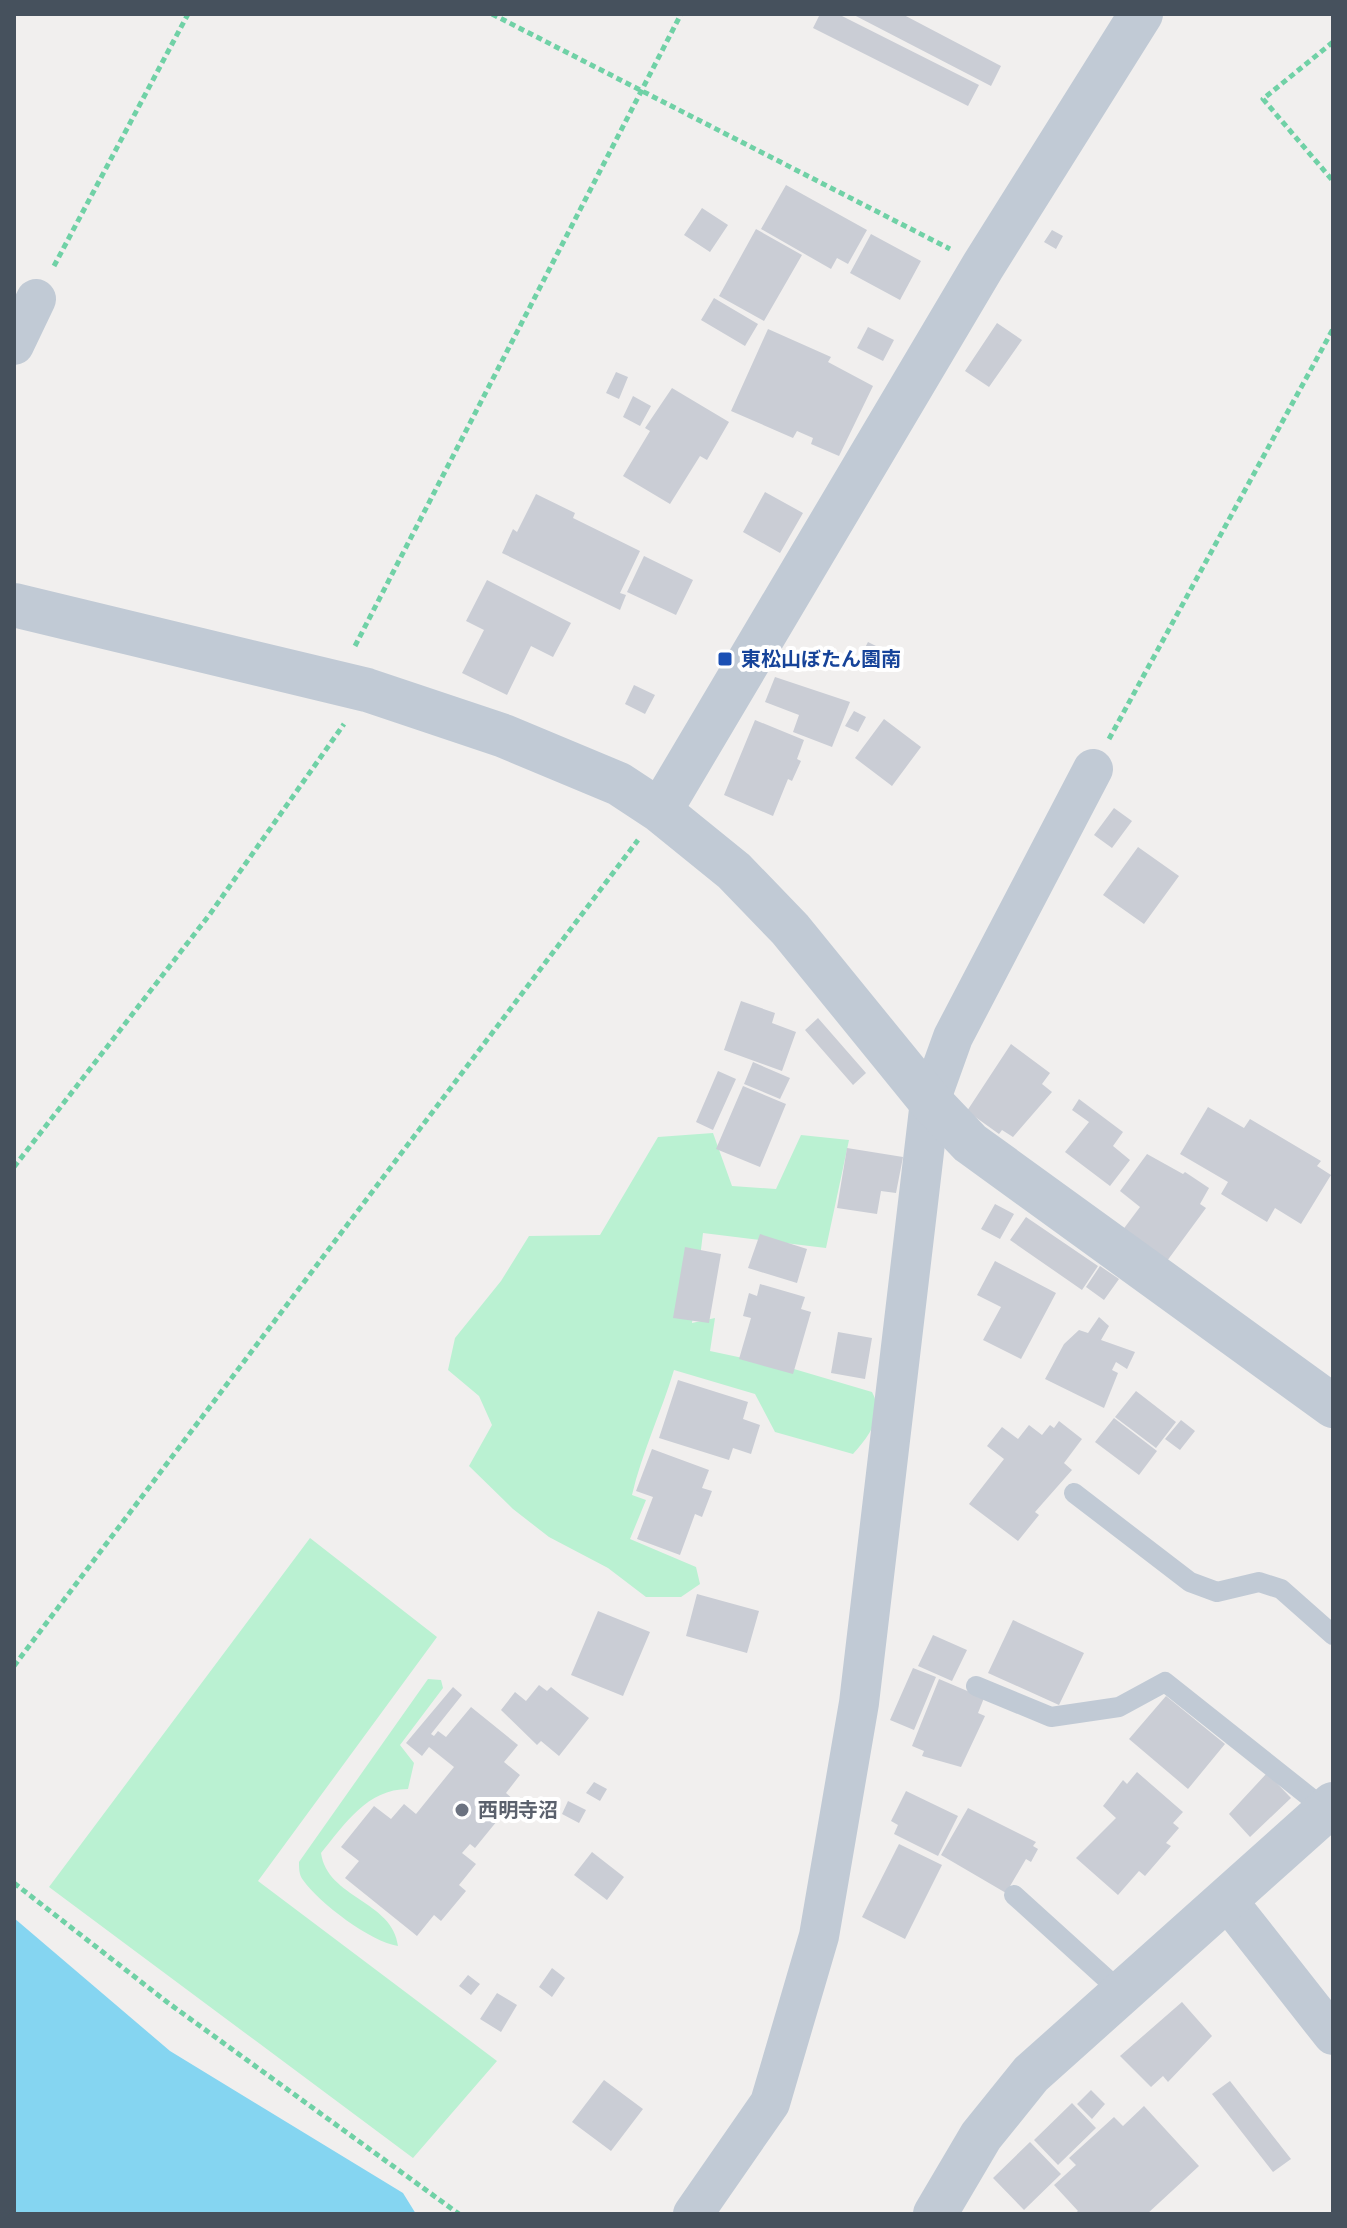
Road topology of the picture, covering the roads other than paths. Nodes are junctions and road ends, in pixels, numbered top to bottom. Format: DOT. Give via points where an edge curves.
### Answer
graph roads {
  1 [pos="1141,14"];
  2 [pos="36,299"];
  3 [pos="14,345"];
  4 [pos="14,605"];
  5 [pos="1093,769"];
  6 [pos="660,811"];
  7 [pos="930,1101"];
  8 [pos="1333,1406"];
  9 [pos="1074,1493"];
  10 [pos="1333,1635"];
  11 [pos="976,1686"];
  12 [pos="1330,1807"];
  13 [pos="1014,1895"];
  14 [pos="1226,1899"];
  15 [pos="1120,1991"];
  16 [pos="1333,2035"];
  17 [pos="693,2214"];
  18 [pos="935,2214"];
  1 -- 6 [label="street" via="983,266"];
  2 -- 3 [label="street"];
  4 -- 6 [label="street" via="352,687 565,760 619,784"];
  5 -- 7 [label="street" via="953,1037"];
  6 -- 7 [label="street" via="734,871 790,929"];
  7 -- 8 [label="street" via="970,1143 1016,1179"];
  7 -- 17 [label="street" via="859,1703 819,1936 770,2103"];
  9 -- 10 [label="lane" via="1190,1582 1217,1592 1259,1582 1281,1589"];
  11 -- 12 [label="lane" via="1051,1717 1119,1707 1165,1682"];
  12 -- 14 [label="street"];
  13 -- 15 [label="lane"];
  14 -- 15 [label="street"];
  14 -- 16 [label="street"];
  15 -- 18 [label="street" via="1031,2074 981,2136"];
}
